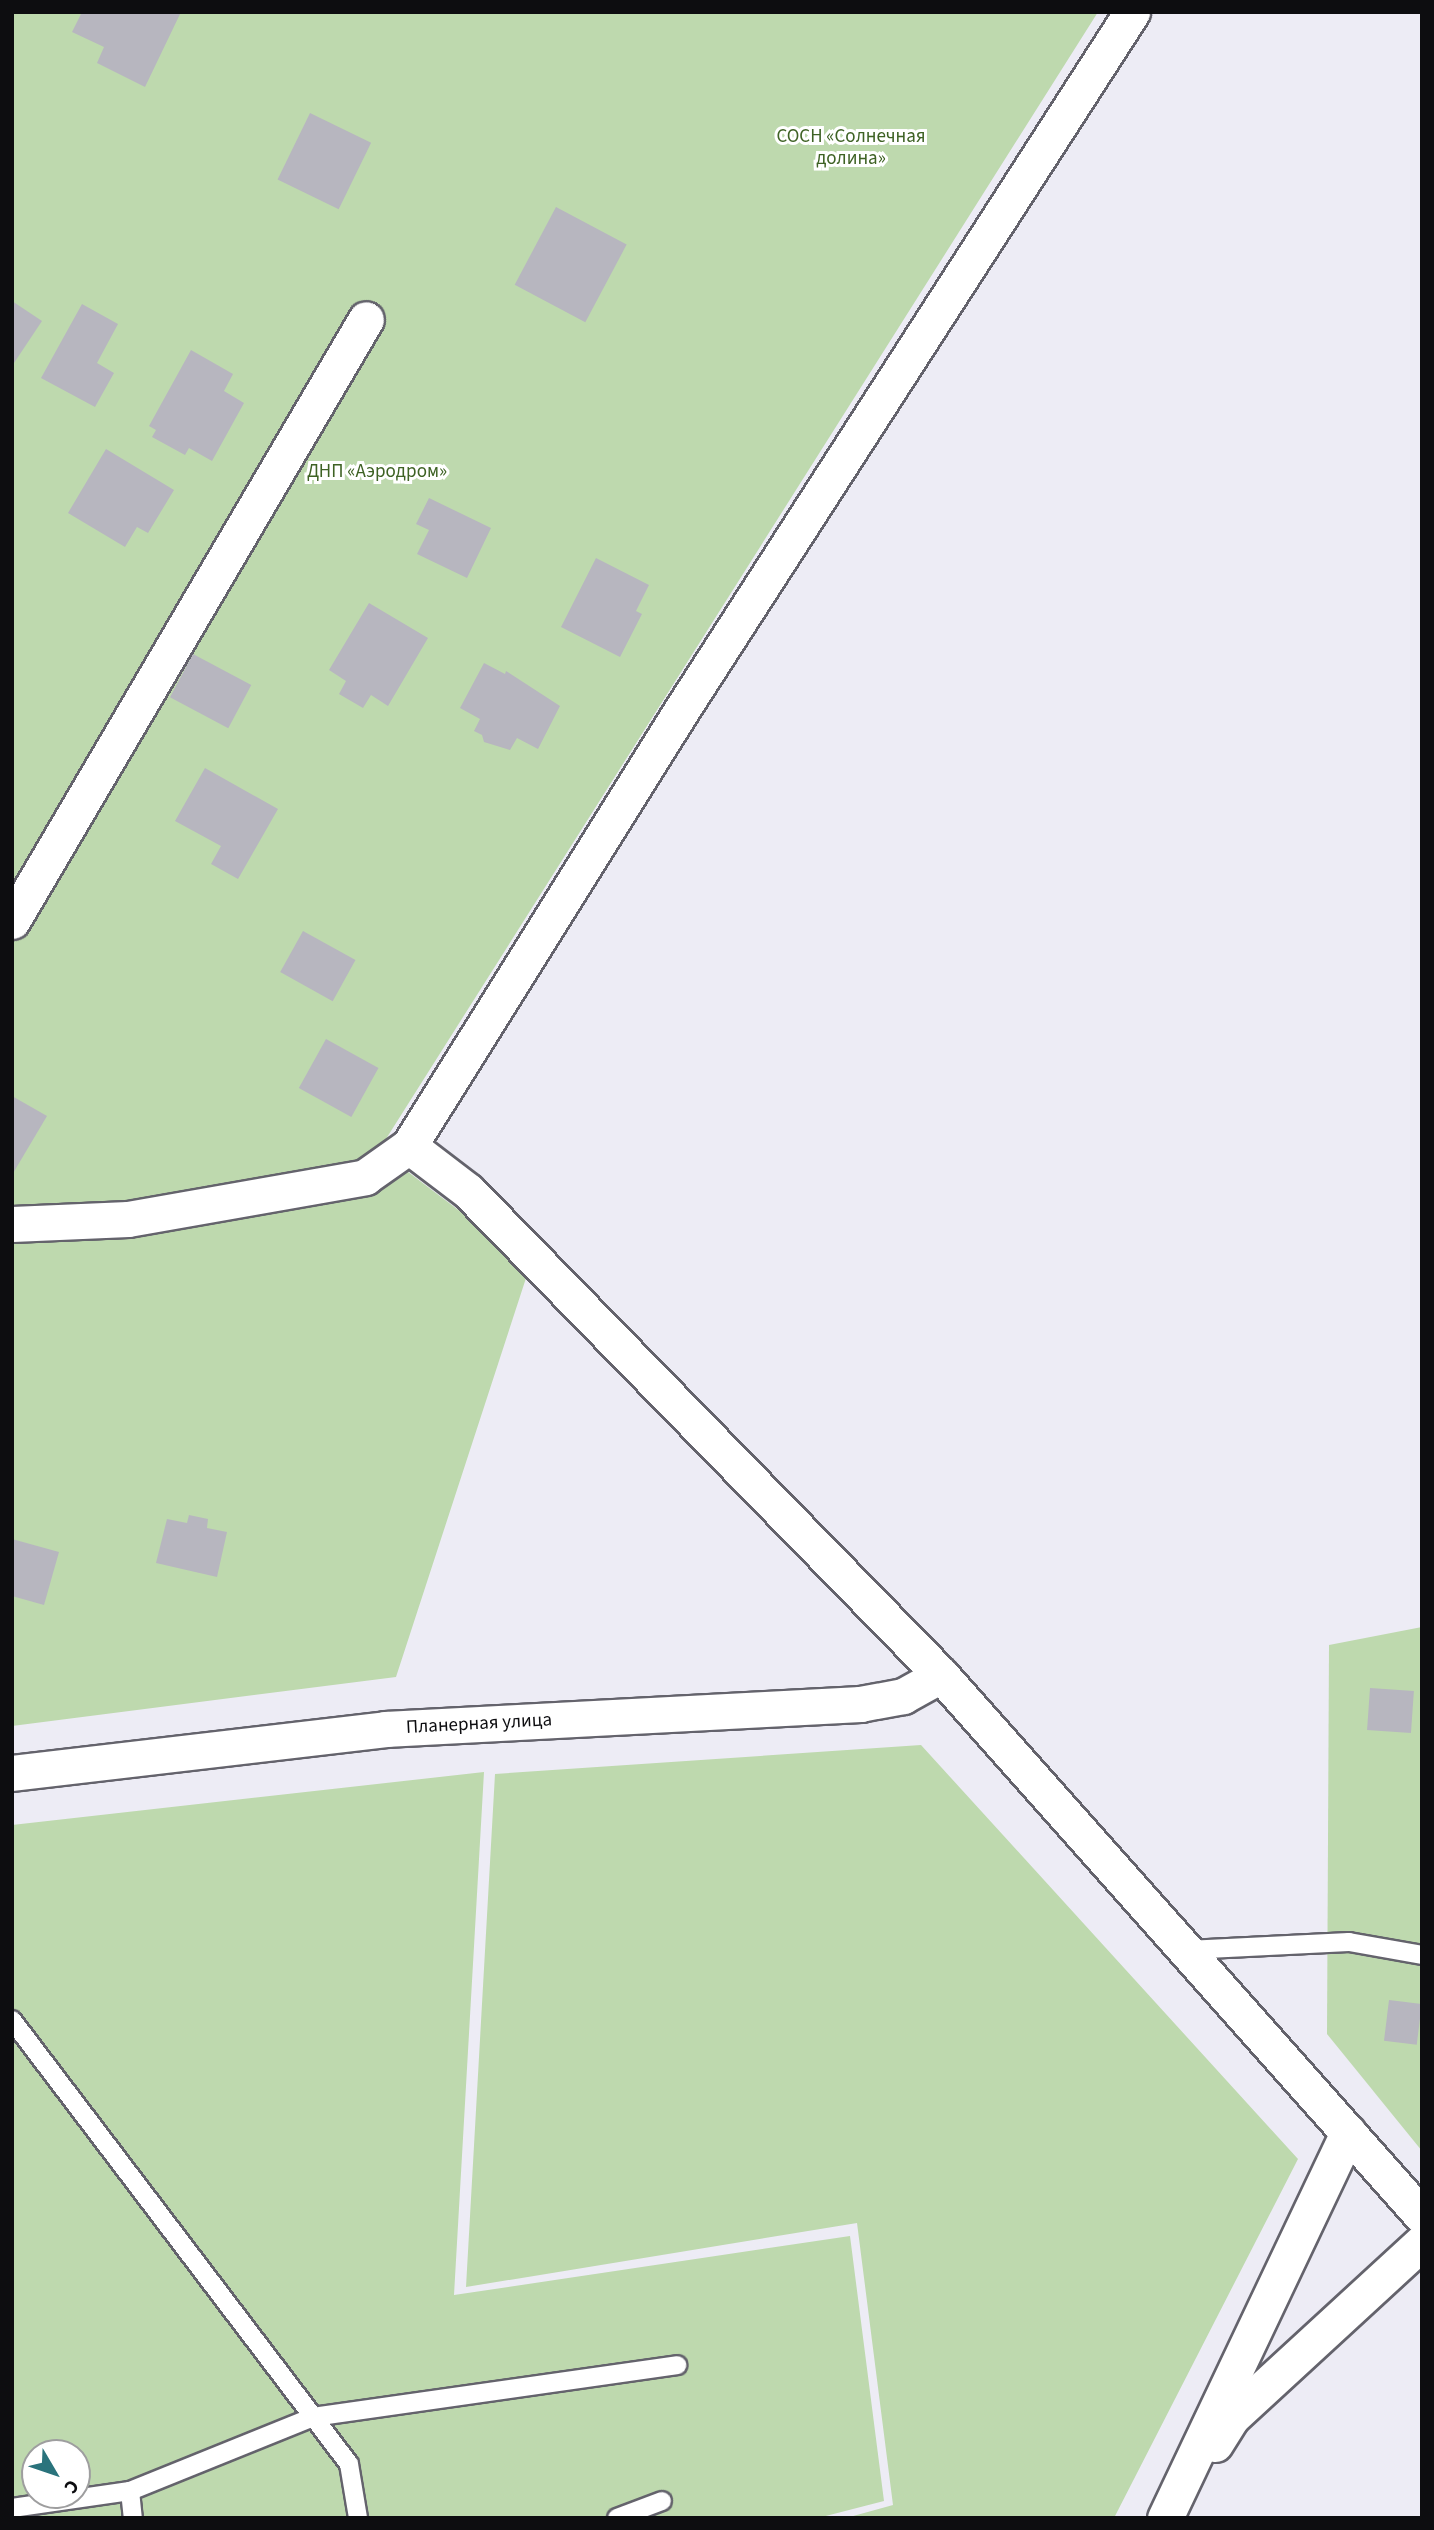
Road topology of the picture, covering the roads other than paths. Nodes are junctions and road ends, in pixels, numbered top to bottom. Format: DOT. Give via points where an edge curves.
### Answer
graph roads {
  1 [pos="1132,12"];
  2 [pos="366,319"];
  3 [pos="12,921"];
  4 [pos="409,1146"];
  5 [pos="12,1224"];
  6 [pos="941,1675"];
  7 [pos="12,1773"];
  8 [pos="1187,1950"];
  9 [pos="1422,1955"];
  10 [pos="12,2020"];
  11 [pos="1348,2132"];
  12 [pos="1422,2216"];
  13 [pos="1422,2242"];
  14 [pos="677,2365"];
  15 [pos="313,2417"];
  16 [pos="130,2491"];
  17 [pos="662,2501"];
  18 [pos="12,2508"];
  19 [pos="133,2518"];
  20 [pos="358,2518"];
  21 [pos="617,2518"];
  22 [pos="1166,2518"];
  1 -- 4 [label="street" via="681,711"];
  2 -- 3 [label="street"];
  4 -- 5 [label="street" via="365,1177 128,1219"];
  4 -- 6 [label="street" via="468,1191"];
  6 -- 7 [label="street, Планерная улица" via="903,1696 860,1704 385,1729"];
  6 -- 8 [label="street"];
  8 -- 9 [label="lane" via="1349,1942"];
  8 -- 11 [label="street"];
  10 -- 15 [label="lane"];
  11 -- 12 [label="street"];
  11 -- 22 [label="street"];
  13 -- 22 [label="street" via="1232,2417"];
  14 -- 15 [label="lane"];
  15 -- 16 [label="lane"];
  15 -- 20 [label="lane" via="349,2465"];
  16 -- 18 [label="lane"];
  16 -- 19 [label="lane"];
  17 -- 21 [label="lane"];
}
